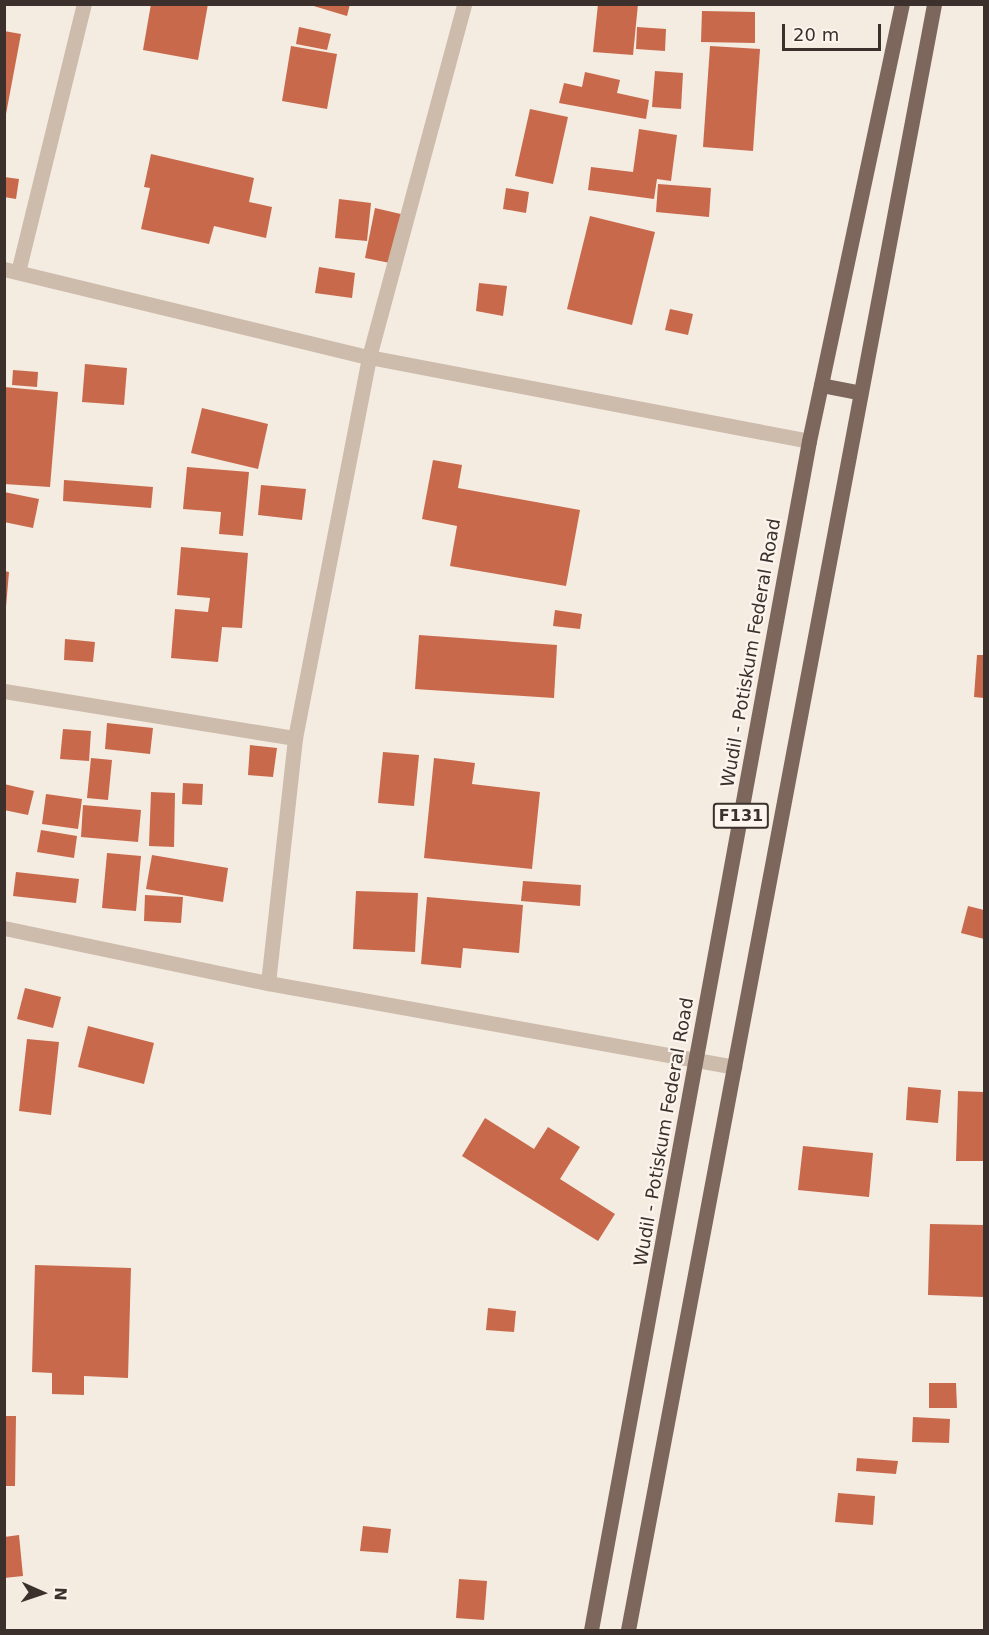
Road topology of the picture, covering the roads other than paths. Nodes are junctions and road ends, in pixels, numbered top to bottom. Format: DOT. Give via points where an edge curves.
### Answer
graph roads {
  1 [pos="84,4"];
  2 [pos="464,4"];
  3 [pos="902,4"];
  4 [pos="934,4"];
  5 [pos="11,270"];
  6 [pos="369,357"];
  7 [pos="821,385"];
  8 [pos="858,392"];
  9 [pos="809,441"];
  10 [pos="4,691"];
  11 [pos="295,738"];
  12 [pos="4,928"];
  13 [pos="268,983"];
  14 [pos="697,1060"];
  15 [pos="734,1067"];
  16 [pos="591,1630"];
  17 [pos="628,1630"];
  1 -- 5 [label="street"];
  2 -- 6 [label="street"];
  3 -- 7 [label="main road, Wudil - Potiskum Federal Road / F131"];
  4 -- 8 [label="main road, F131"];
  5 -- 6 [label="street"];
  6 -- 9 [label="street"];
  6 -- 11 [label="street"];
  7 -- 8 [label="main road"];
  7 -- 9 [label="main road, Wudil - Potiskum Federal Road / F131"];
  8 -- 15 [label="main road, F131"];
  9 -- 14 [label="main road, Wudil - Potiskum Federal Road / F131"];
  10 -- 11 [label="street"];
  11 -- 13 [label="street"];
  12 -- 13 [label="street"];
  13 -- 14 [label="street"];
  14 -- 15 [label="street"];
  14 -- 16 [label="main road, Wudil - Potiskum Federal Road / F131"];
  15 -- 17 [label="main road, F131"];
}
